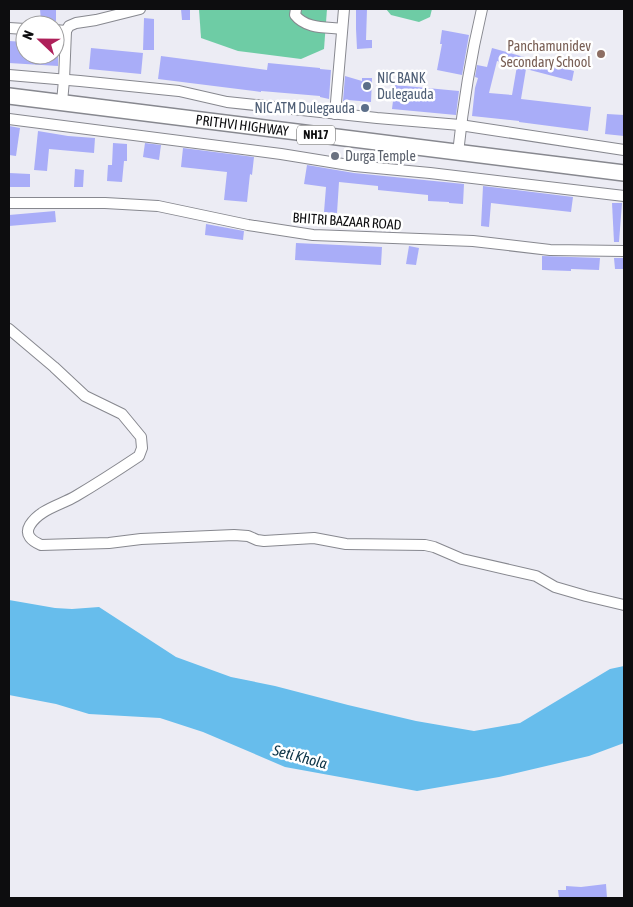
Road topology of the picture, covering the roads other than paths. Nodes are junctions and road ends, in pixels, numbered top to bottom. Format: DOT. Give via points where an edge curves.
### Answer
graph roads {
  1 [pos="140,9"];
  2 [pos="296,9"];
  3 [pos="344,9"];
  4 [pos="482,9"];
  5 [pos="65,28"];
  6 [pos="342,29"];
  7 [pos="63,65"];
  8 [pos="9,75"];
  9 [pos="64,80"];
  10 [pos="9,96"];
  11 [pos="62,102"];
  12 [pos="334,114"];
  13 [pos="9,119"];
  14 [pos="460,125"];
  15 [pos="624,150"];
  16 [pos="458,153"];
  17 [pos="624,173"];
  18 [pos="624,196"];
  19 [pos="9,203"];
  20 [pos="624,252"];
  21 [pos="9,329"];
  22 [pos="624,605"];
  1 -- 5 [label="street"];
  2 -- 6 [label="street" via="299,21 309,26"];
  3 -- 6 [label="street"];
  4 -- 14 [label="street"];
  6 -- 12 [label="street"];
  7 -- 9 [label="street"];
  8 -- 9 [label="street"];
  9 -- 11 [label="street"];
  9 -- 12 [label="street" via="179,91 227,102"];
  10 -- 11 [label="highway, PRITHVI HIGHWAY / NH17"];
  11 -- 16 [label="highway, PRITHVI HIGHWAY / NH17"];
  12 -- 14 [label="street"];
  13 -- 18 [label="street" via="355,166"];
  14 -- 15 [label="street"];
  14 -- 16 [label="street"];
  16 -- 17 [label="highway, PRITHVI HIGHWAY / NH17"];
  19 -- 20 [label="street, BHITRI BAZAAR ROAD" via="158,206 313,235"];
  21 -- 22 [label="street" via="85,396 122,414 141,437 140,456 75,497 39,515 29,526 28,534 33,542 41,545 110,543 234,535 264,541 314,538 346,544 425,545 462,559 536,576 555,587"];
}
